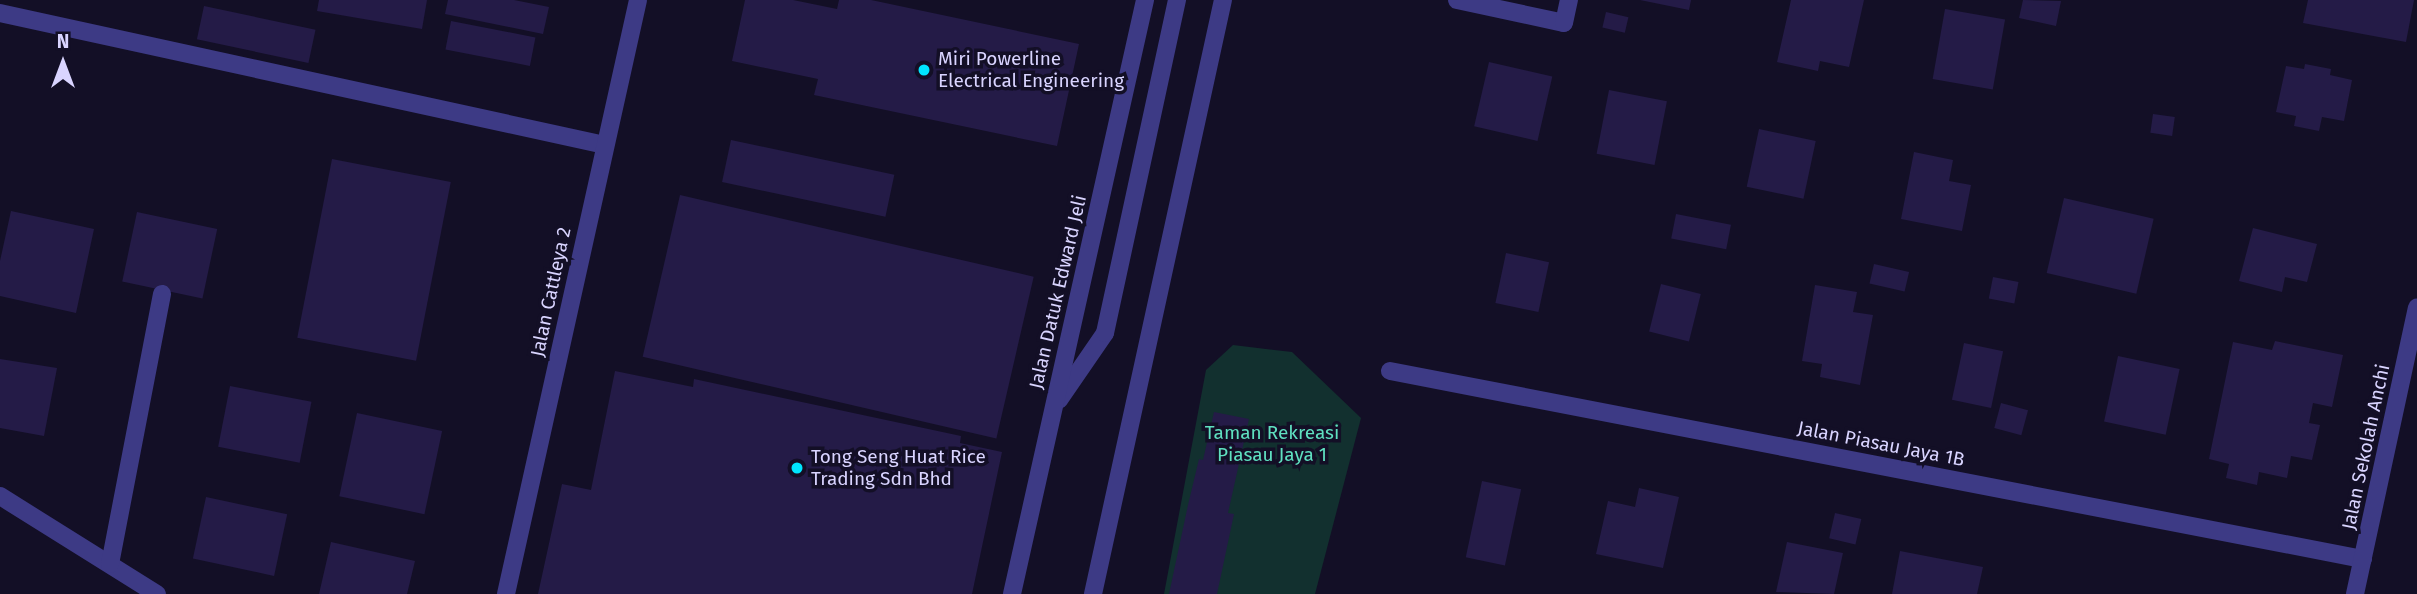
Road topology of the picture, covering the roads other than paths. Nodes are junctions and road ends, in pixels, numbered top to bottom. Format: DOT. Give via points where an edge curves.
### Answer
graph roads {
  1 [pos="639,0"];
  2 [pos="1145,0"];
  3 [pos="1177,0"];
  4 [pos="1223,0"];
  5 [pos="1457,0"];
  6 [pos="1569,0"];
  7 [pos="0,13"];
  8 [pos="605,145"];
  9 [pos="162,293"];
  10 [pos="2417,308"];
  11 [pos="1390,370"];
  12 [pos="1053,409"];
  13 [pos="0,496"];
  14 [pos="2363,559"];
  15 [pos="110,564"];
  16 [pos="157,594"];
  17 [pos="506,594"];
  18 [pos="1012,594"];
  19 [pos="1093,594"];
  20 [pos="2356,594"];
  1 -- 8 [label="street, Jalan Cattleya 2"];
  2 -- 12 [label="street, Jalan Datuk Edward Jeli"];
  3 -- 12 [label="street" via="1105,333"];
  4 -- 19 [label="street"];
  5 -- 6 [label="street" via="1564,23"];
  7 -- 8 [label="street"];
  8 -- 17 [label="street, Jalan Cattleya 2"];
  9 -- 15 [label="street"];
  10 -- 14 [label="street, Jalan Sekolah Anchi"];
  11 -- 14 [label="street, Jalan Piasau Jaya 1B"];
  12 -- 18 [label="street, Jalan Datuk Edward Jeli"];
  13 -- 15 [label="street"];
  14 -- 20 [label="street, Jalan Sekolah Anchi"];
  15 -- 16 [label="street"];
}
